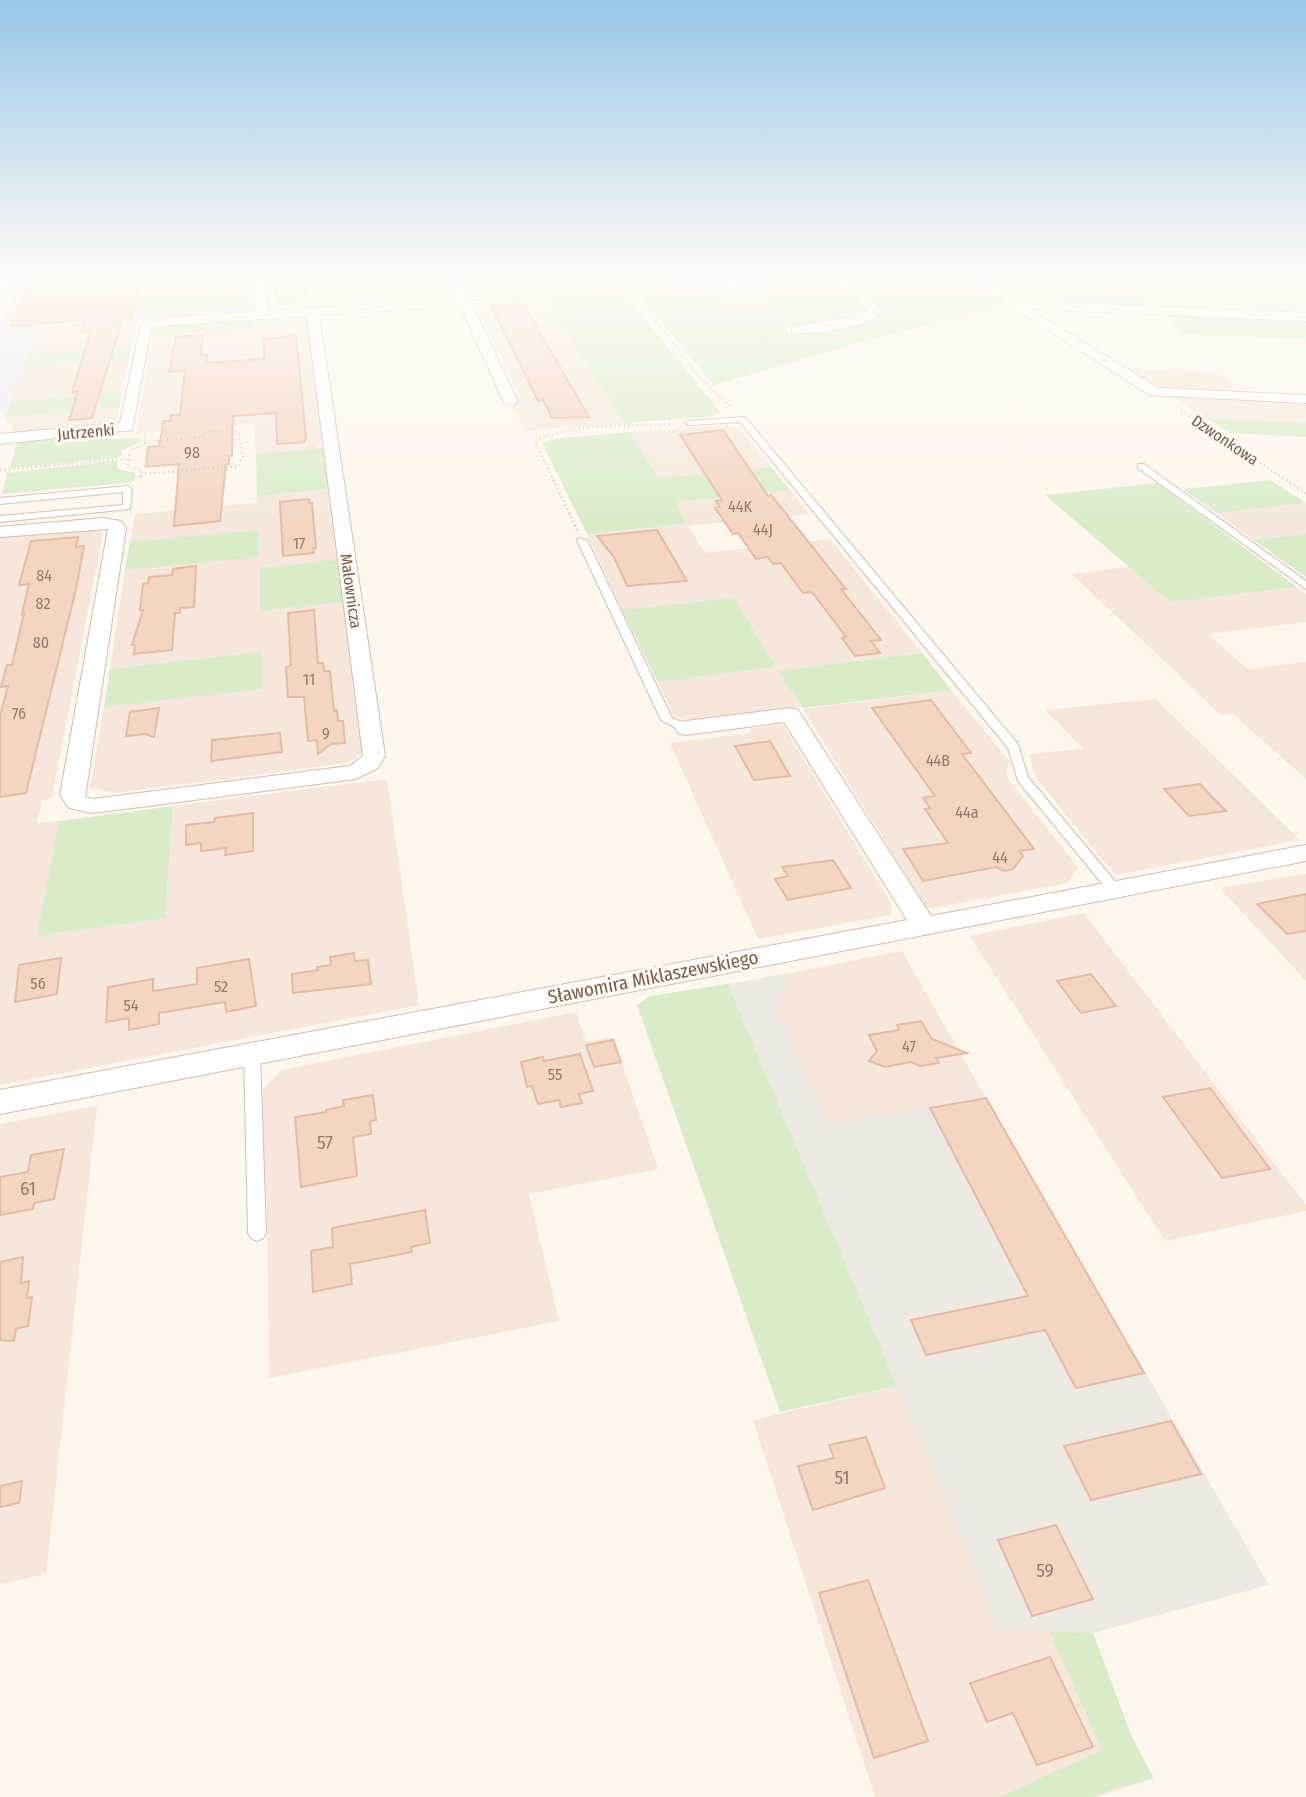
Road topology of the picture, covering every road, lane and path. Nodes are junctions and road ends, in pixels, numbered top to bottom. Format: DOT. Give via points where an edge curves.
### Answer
graph roads {
  1 [pos="139,359"];
  2 [pos="319,359"];
  3 [pos="491,359"];
  4 [pos="685,359"];
  5 [pos="1101,359"];
  6 [pos="1155,392"];
  7 [pos="1306,399"];
  8 [pos="511,402"];
  9 [pos="742,419"];
  10 [pos="689,423"];
  11 [pos="0,439"];
  12 [pos="145,442"];
  13 [pos="129,458"];
  14 [pos="1142,466"];
  15 [pos="0,470"];
  16 [pos="141,474"];
  17 [pos="1306,493"];
  18 [pos="0,501"];
  19 [pos="0,519"];
  20 [pos="0,532"];
  21 [pos="582,540"];
  22 [pos="1306,586"];
  23 [pos="686,728"];
  24 [pos="1306,853"];
  25 [pos="1114,889"];
  26 [pos="923,925"];
  27 [pos="252,1053"];
  28 [pos="0,1102"];
  29 [pos="257,1233"];
  1 -- 11 [label="street, Jutrzenki" via="127,427"];
  2 -- 20 [label="street, Malownicza" via="374,756 356,772 93,806 76,803 72,795 117,528 103,523"];
  3 -- 8 [label="street"];
  4 -- 9 [label="path"];
  5 -- 6 [label="street"];
  6 -- 7 [label="street"];
  6 -- 17 [label="path, Dzwonkowa"];
  9 -- 10 [label="lane"];
  9 -- 25 [label="lane" via="1014,747 1022,778"];
  10 -- 21 [label="path" via="548,435 535,441"];
  12 -- 16 [label="path" via="229,430 238,432 243,457 239,466"];
  13 -- 15 [label="path"];
  14 -- 22 [label="lane"];
  18 -- 19 [label="lane" via="128,489 127,507"];
  21 -- 23 [label="lane" via="667,720"];
  23 -- 26 [label="street" via="790,715"];
  24 -- 25 [label="street, Sławomira Miklaszewskiego"];
  25 -- 26 [label="street, Sławomira Miklaszewskiego"];
  26 -- 27 [label="street, Sławomira Miklaszewskiego"];
  27 -- 28 [label="street, Sławomira Miklaszewskiego"];
  27 -- 29 [label="lane"];
}
